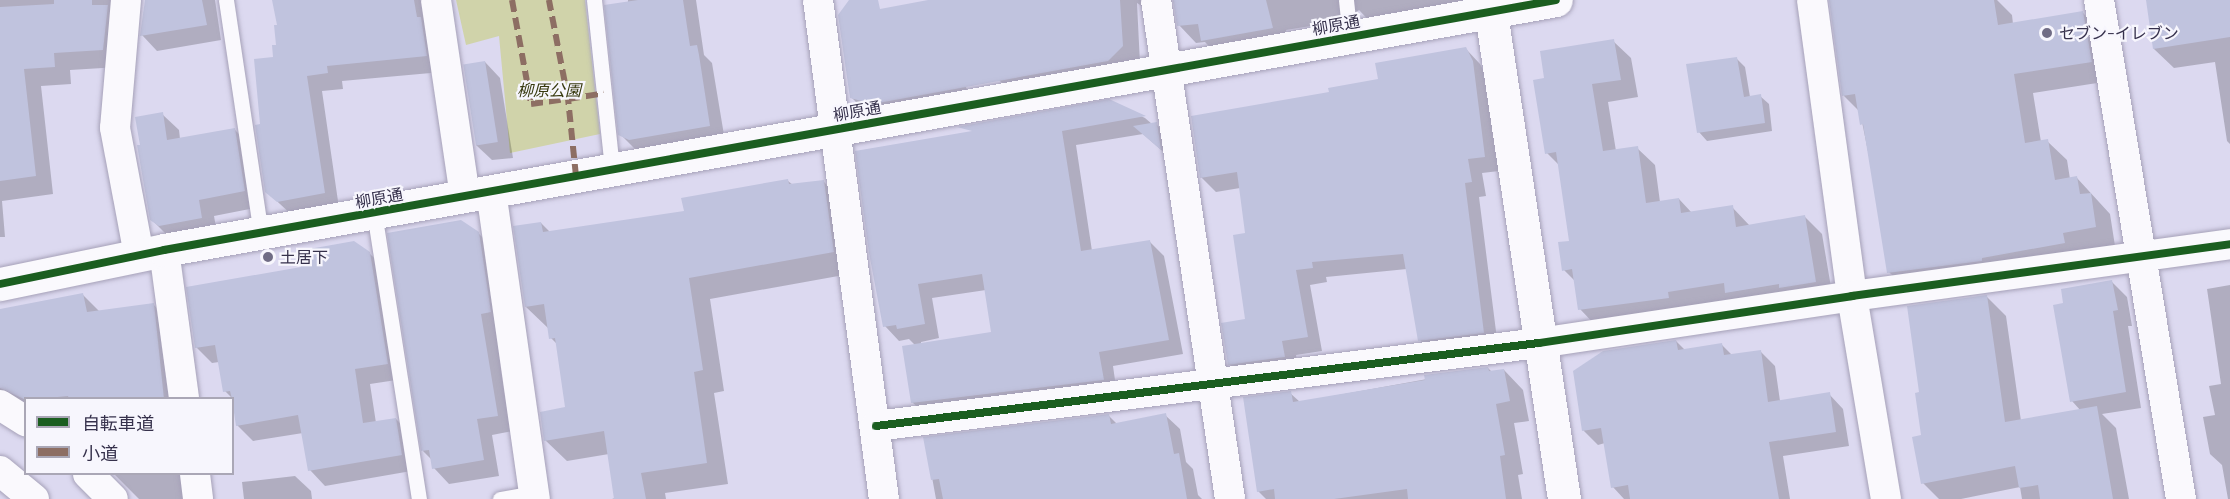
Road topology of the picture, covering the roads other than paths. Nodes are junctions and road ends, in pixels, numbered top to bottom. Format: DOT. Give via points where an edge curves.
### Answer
graph roads {
  1 [pos="126,0"];
  2 [pos="226,0"];
  3 [pos="436,0"];
  4 [pos="594,0"];
  5 [pos="818,0"];
  6 [pos="1156,0"];
  7 [pos="1346,0"];
  8 [pos="1556,0"];
  9 [pos="1812,0"];
  10 [pos="2099,0"];
  11 [pos="1489,5"];
  12 [pos="1350,36"];
  13 [pos="1167,69"];
  14 [pos="837,129"];
  15 [pos="612,170"];
  16 [pos="478,194"];
  17 [pos="374,212"];
  18 [pos="261,233"];
  19 [pos="2230,244"];
  20 [pos="151,253"];
  21 [pos="2140,258"];
  22 [pos="0,284"];
  23 [pos="1852,296"];
  24 [pos="1539,343"];
  25 [pos="1212,382"];
  26 [pos="184,397"];
  27 [pos="0,405"];
  28 [pos="24,420"];
  29 [pos="876,426"];
  30 [pos="0,471"];
  31 [pos="88,475"];
  32 [pos="195,475"];
  33 [pos="535,496"];
  34 [pos="34,499"];
  35 [pos="113,499"];
  36 [pos="198,499"];
  37 [pos="419,499"];
  38 [pos="500,499"];
  39 [pos="884,499"];
  40 [pos="1230,499"];
  41 [pos="1564,499"];
  42 [pos="1886,499"];
  43 [pos="2181,499"];
  1 -- 20 [label="street" via="115,128"];
  2 -- 18 [label="lane"];
  3 -- 16 [label="street"];
  4 -- 15 [label="lane"];
  5 -- 14 [label="street"];
  6 -- 13 [label="street"];
  7 -- 12 [label="lane"];
  8 -- 11 [label="street, 柳原通"];
  9 -- 23 [label="street"];
  10 -- 21 [label="street"];
  11 -- 12 [label="street, 柳原通"];
  11 -- 24 [label="street"];
  12 -- 13 [label="street, 柳原通"];
  13 -- 14 [label="street, 柳原通"];
  13 -- 25 [label="street"];
  14 -- 15 [label="street, 柳原通"];
  14 -- 29 [label="street"];
  15 -- 16 [label="street, 柳原通"];
  16 -- 17 [label="street, 柳原通"];
  16 -- 33 [label="street"];
  17 -- 18 [label="street, 柳原通"];
  17 -- 37 [label="lane"];
  18 -- 20 [label="street, 柳原通"];
  19 -- 21 [label="street"];
  20 -- 22 [label="street, 柳原通"];
  20 -- 26 [label="street"];
  21 -- 23 [label="street"];
  21 -- 43 [label="street"];
  23 -- 24 [label="street"];
  23 -- 42 [label="street"];
  24 -- 25 [label="street"];
  24 -- 41 [label="street"];
  25 -- 29 [label="street"];
  25 -- 40 [label="street"];
  27 -- 28 [label="street"];
  29 -- 39 [label="street"];
  30 -- 34 [label="street"];
  31 -- 35 [label="street"];
  32 -- 36 [label="street"];
  33 -- 38 [label="lane"];
}
